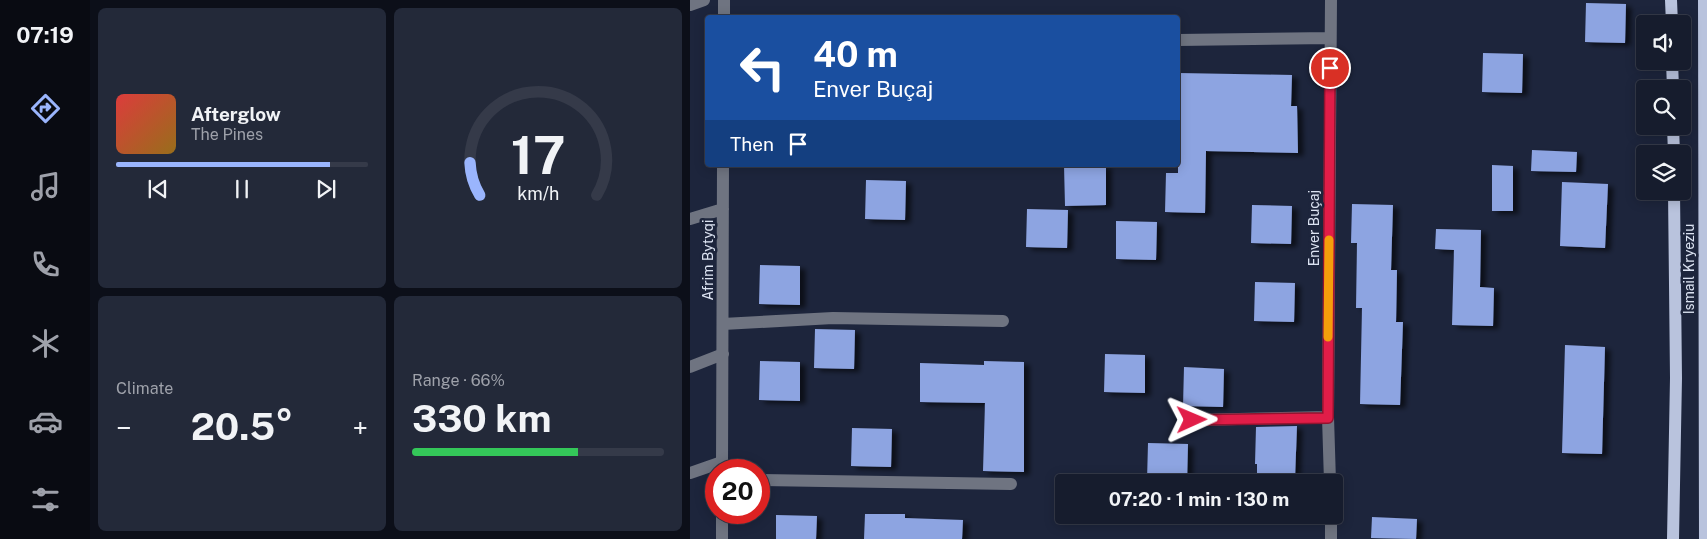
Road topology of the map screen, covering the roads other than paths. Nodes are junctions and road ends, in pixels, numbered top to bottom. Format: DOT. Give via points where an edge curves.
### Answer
graph roads {
  1 [pos="704,0"];
  2 [pos="724,0"];
  3 [pos="1331,0"];
  4 [pos="1671,0"];
  5 [pos="1704,0"];
  6 [pos="690,6"];
  7 [pos="724,15"];
  8 [pos="1672,15"];
  9 [pos="1330,38"];
  10 [pos="1180,40"];
  11 [pos="723,167"];
  12 [pos="1674,200"];
  13 [pos="723,209"];
  14 [pos="690,219"];
  15 [pos="1002,321"];
  16 [pos="723,324"];
  17 [pos="723,354"];
  18 [pos="690,367"];
  19 [pos="1328,418"];
  20 [pos="1192,420"];
  21 [pos="722,459"];
  22 [pos="705,470"];
  23 [pos="690,473"];
  24 [pos="1330,474"];
  25 [pos="770,480"];
  26 [pos="1011,484"];
  27 [pos="722,524"];
  28 [pos="1331,524"];
  29 [pos="722,539"];
  30 [pos="1331,539"];
  31 [pos="1673,539"];
  32 [pos="1705,539"];
  1 -- 6 [label="street"];
  2 -- 7 [label="street"];
  3 -- 9 [label="street, Enver Buçaj"];
  4 -- 8 [label="main road"];
  5 -- 32 [label="main road, Ismail Kryeziu"];
  9 -- 10 [label="street"];
  9 -- 19 [label="street, Enver Buçaj"];
  11 -- 13 [label="street, Afrim Bytyqi"];
  12 -- 31 [label="main road, Ismail Kryeziu"];
  13 -- 14 [label="street"];
  13 -- 16 [label="street, Afrim Bytyqi"];
  15 -- 16 [label="street" via="833,318"];
  16 -- 17 [label="street, Afrim Bytyqi"];
  17 -- 18 [label="street"];
  17 -- 21 [label="street, Afrim Bytyqi"];
  19 -- 20 [label="street"];
  19 -- 24 [label="street, Enver Buçaj"];
  22 -- 23 [label="street, Afrim Bytyqi"];
  25 -- 26 [label="street"];
  27 -- 29 [label="street"];
  28 -- 30 [label="street"];
}
